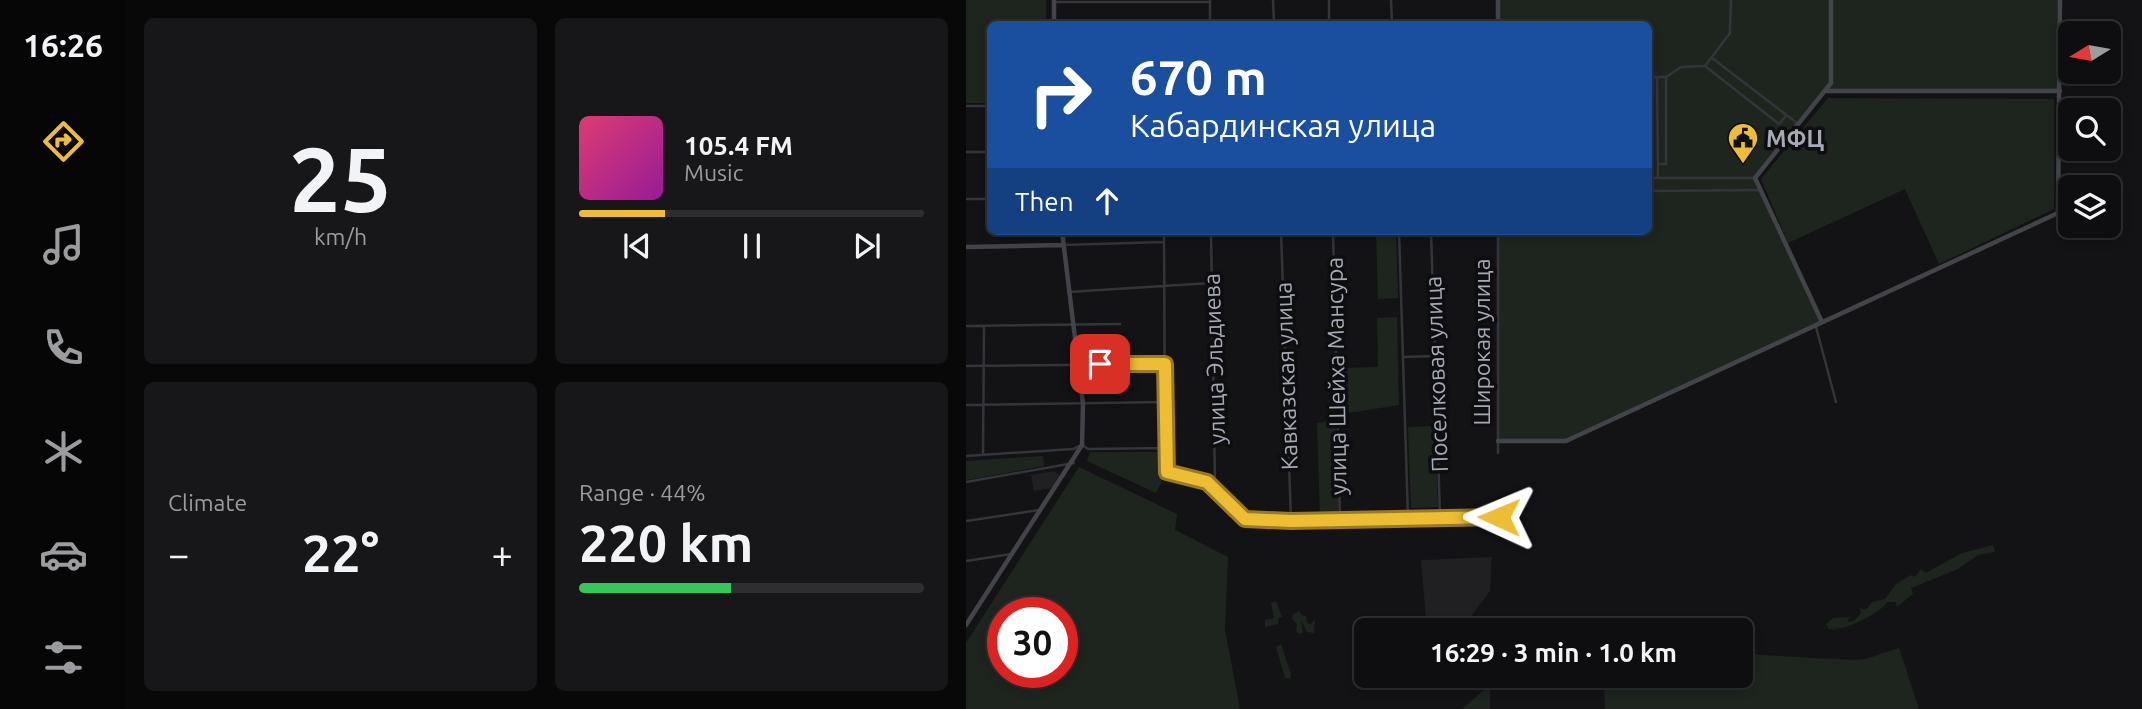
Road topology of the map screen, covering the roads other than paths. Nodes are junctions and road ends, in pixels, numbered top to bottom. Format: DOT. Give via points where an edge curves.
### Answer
graph roads {
  1 [pos="1273,0"];
  2 [pos="1329,0"];
  3 [pos="1391,0"];
  4 [pos="1498,0"];
  5 [pos="1731,0"];
  6 [pos="1831,0"];
  7 [pos="2060,0"];
  8 [pos="1054,1"];
  9 [pos="1210,1"];
  10 [pos="1054,21"];
  11 [pos="1210,21"];
  12 [pos="1274,21"];
  13 [pos="1329,21"];
  14 [pos="1392,21"];
  15 [pos="1499,21"];
  16 [pos="1712,58"];
  17 [pos="1705,66"];
  18 [pos="1652,77"];
  19 [pos="1657,77"];
  20 [pos="1666,77"];
  21 [pos="1831,83"];
  22 [pos="1825,91"];
  23 [pos="1834,91"];
  24 [pos="2060,91"];
  25 [pos="966,106"];
  26 [pos="987,106"];
  27 [pos="1786,115"];
  28 [pos="1797,124"];
  29 [pos="966,152"];
  30 [pos="987,152"];
  31 [pos="1658,164"];
  32 [pos="1652,178"];
  33 [pos="1658,178"];
  34 [pos="1755,178"];
  35 [pos="1761,190"];
  36 [pos="1652,191"];
  37 [pos="966,199"];
  38 [pos="987,199"];
  39 [pos="1062,235"];
  40 [pos="1164,235"];
  41 [pos="1211,235"];
  42 [pos="1281,235"];
  43 [pos="1333,235"];
  44 [pos="1399,235"];
  45 [pos="1431,235"];
  46 [pos="1498,235"];
  47 [pos="1164,242"];
  48 [pos="1063,245"];
  49 [pos="966,247"];
  50 [pos="1211,283"];
  51 [pos="1165,287"];
  52 [pos="1068,292"];
  53 [pos="1822,322"];
  54 [pos="1073,324"];
  55 [pos="1120,324"];
  56 [pos="1815,325"];
  57 [pos="966,326"];
  58 [pos="984,326"];
  59 [pos="1435,356"];
  60 [pos="1403,357"];
  61 [pos="1165,364"];
  62 [pos="1078,365"];
  63 [pos="966,366"];
  64 [pos="984,366"];
  65 [pos="1165,402"];
  66 [pos="1836,402"];
  67 [pos="1083,404"];
  68 [pos="966,405"];
  69 [pos="984,405"];
  70 [pos="1498,441"];
  71 [pos="1082,445"];
  72 [pos="1166,449"];
  73 [pos="1498,453"];
  74 [pos="983,455"];
  75 [pos="966,456"];
  76 [pos="1074,463"];
  77 [pos="966,482"];
  78 [pos="1215,487"];
  79 [pos="1043,509"];
  80 [pos="1440,516"];
  81 [pos="1499,517"];
  82 [pos="1408,518"];
  83 [pos="1340,520"];
  84 [pos="966,521"];
  85 [pos="1291,521"];
  86 [pos="1014,554"];
  87 [pos="966,561"];
  88 [pos="966,625"];
  1 -- 12 [label="street"];
  2 -- 13 [label="street"];
  3 -- 14 [label="street"];
  4 -- 15 [label="street"];
  5 -- 16 [label="street" via="1730,33"];
  6 -- 21 [label="street"];
  7 -- 24 [label="street"];
  8 -- 9 [label="street"];
  8 -- 10 [label="street"];
  9 -- 11 [label="street"];
  16 -- 17 [label="street"];
  16 -- 27 [label="street"];
  17 -- 20 [label="street" via="1681,67"];
  17 -- 27 [label="street" via="1779,124"];
  18 -- 19 [label="street"];
  19 -- 20 [label="street"];
  19 -- 31 [label="street"];
  20 -- 31 [label="street" via="1666,164"];
  21 -- 22 [label="street"];
  21 -- 23 [label="street"];
  22 -- 23 [label="street"];
  22 -- 28 [label="street"];
  23 -- 24 [label="street"];
  24 -- 53 [label="street" via="2058,213"];
  25 -- 26 [label="street"];
  27 -- 28 [label="street"];
  28 -- 34 [label="street"];
  29 -- 30 [label="street"];
  31 -- 33 [label="street"];
  32 -- 33 [label="street"];
  33 -- 34 [label="street"];
  34 -- 35 [label="street"];
  35 -- 36 [label="street"];
  35 -- 53 [label="street"];
  37 -- 38 [label="street"];
  39 -- 48 [label="street"];
  40 -- 47 [label="street"];
  41 -- 50 [label="street, улица Эльдиева"];
  42 -- 85 [label="street, Кавказская улица"];
  43 -- 83 [label="street, улица Шейха Мансура"];
  44 -- 60 [label="street"];
  45 -- 59 [label="street, Поселковая улица"];
  46 -- 70 [label="street, Широкая улица"];
  47 -- 48 [label="street"];
  47 -- 51 [label="street"];
  48 -- 49 [label="street"];
  48 -- 52 [label="street"];
  50 -- 51 [label="street"];
  50 -- 78 [label="street, улица Эльдиева"];
  51 -- 52 [label="street"];
  51 -- 61 [label="street"];
  52 -- 54 [label="street"];
  53 -- 56 [label="street"];
  54 -- 55 [label="street"];
  54 -- 58 [label="street"];
  54 -- 62 [label="street"];
  56 -- 66 [label="street"];
  56 -- 70 [label="street" via="1566,441"];
  57 -- 58 [label="street"];
  58 -- 64 [label="street"];
  59 -- 60 [label="street"];
  59 -- 80 [label="street, Поселковая улица"];
  60 -- 82 [label="street"];
  61 -- 62 [label="street"];
  61 -- 65 [label="street"];
  62 -- 64 [label="street"];
  62 -- 67 [label="street"];
  63 -- 64 [label="street"];
  64 -- 69 [label="street"];
  65 -- 67 [label="street"];
  65 -- 72 [label="street"];
  67 -- 69 [label="street"];
  67 -- 71 [label="street"];
  68 -- 69 [label="street"];
  69 -- 74 [label="street"];
  70 -- 73 [label="street, Широкая улица"];
  71 -- 72 [label="street" via="1088,449"];
  71 -- 74 [label="street"];
  71 -- 76 [label="street"];
  72 -- 78 [label="street" via="1167,473"];
  74 -- 75 [label="street"];
  76 -- 77 [label="street"];
  76 -- 79 [label="street"];
  78 -- 85 [label="street" via="1245,519"];
  79 -- 84 [label="street"];
  79 -- 86 [label="street"];
  80 -- 81 [label="street"];
  80 -- 82 [label="street"];
  82 -- 83 [label="street"];
  83 -- 85 [label="street"];
  86 -- 87 [label="street"];
  86 -- 88 [label="street"];
}
